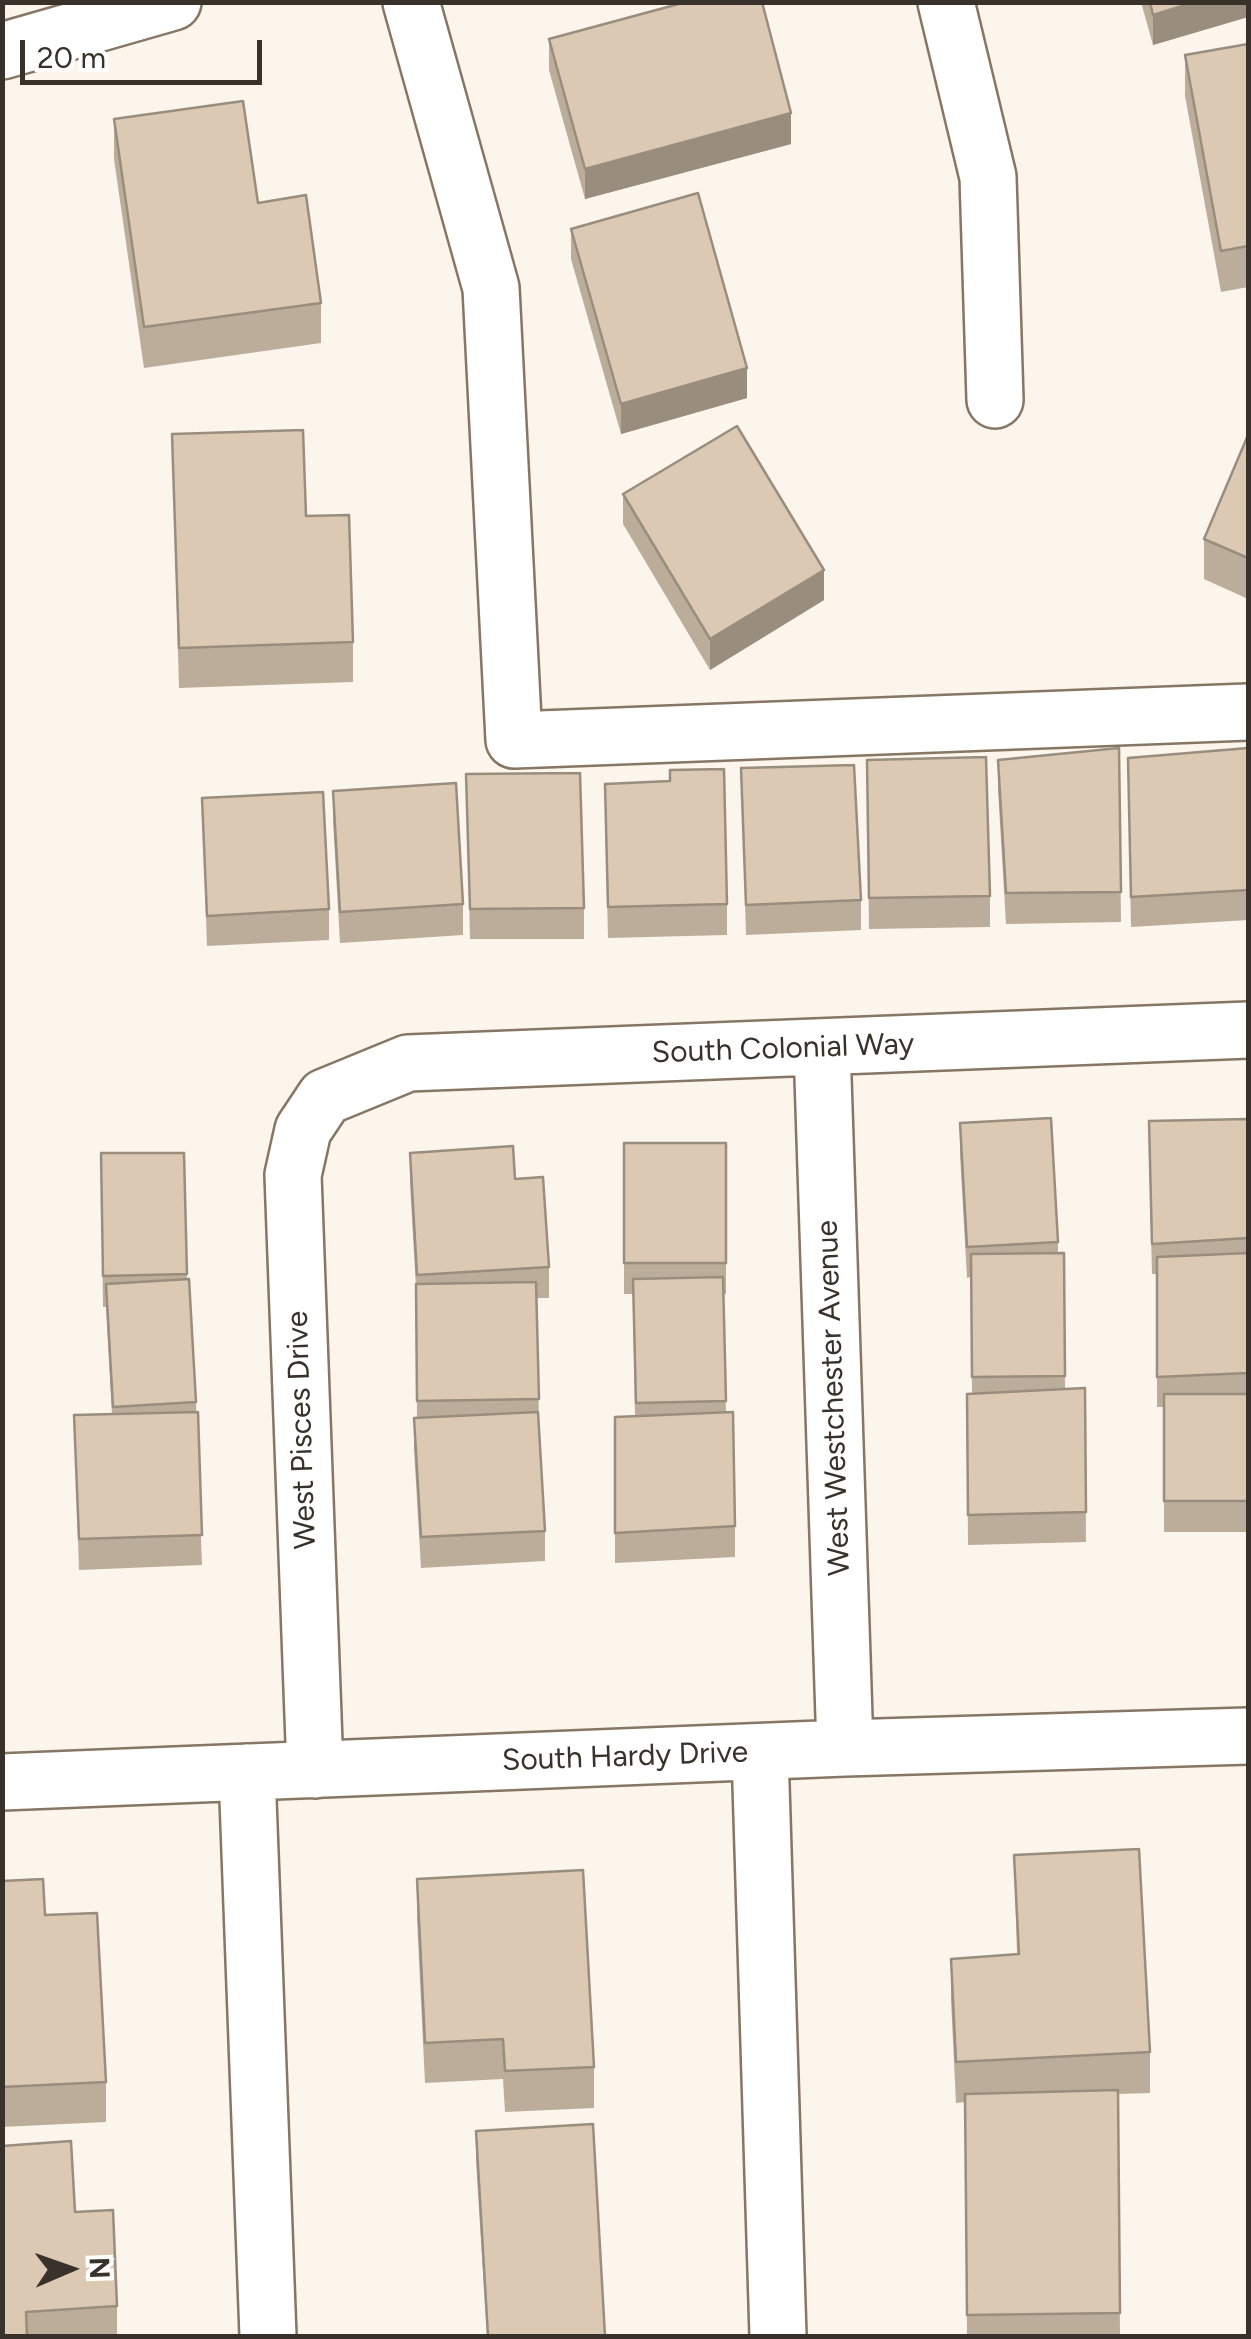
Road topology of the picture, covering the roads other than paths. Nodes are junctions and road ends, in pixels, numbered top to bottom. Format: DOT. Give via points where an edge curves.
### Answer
graph roads {
  1 [pos="173,2"];
  2 [pos="411,2"];
  3 [pos="946,2"];
  4 [pos="2,50"];
  5 [pos="996,400"];
  6 [pos="1248,712"];
  7 [pos="1248,1030"];
  8 [pos="822,1048"];
  9 [pos="325,1098"];
  10 [pos="1248,1736"];
  11 [pos="845,1748"];
  12 [pos="760,1752"];
  13 [pos="315,1770"];
  14 [pos="246,1772"];
  15 [pos="2,1782"];
  16 [pos="268,2336"];
  17 [pos="778,2336"];
  1 -- 4 [label="street"];
  2 -- 6 [label="street" via="491,288 514,740"];
  3 -- 5 [label="street" via="988,177"];
  7 -- 8 [label="street, South Colonial Way"];
  8 -- 9 [label="street, South Colonial Way" via="408,1063"];
  8 -- 11 [label="street, West Westchester Avenue"];
  9 -- 13 [label="street, West Pisces Drive" via="303,1130 293,1175"];
  10 -- 11 [label="street, South Hardy Drive"];
  11 -- 12 [label="street, South Hardy Drive"];
  12 -- 13 [label="street, South Hardy Drive"];
  12 -- 17 [label="street"];
  13 -- 14 [label="street, South Hardy Drive"];
  14 -- 15 [label="street, South Hardy Drive"];
  14 -- 16 [label="street"];
}
